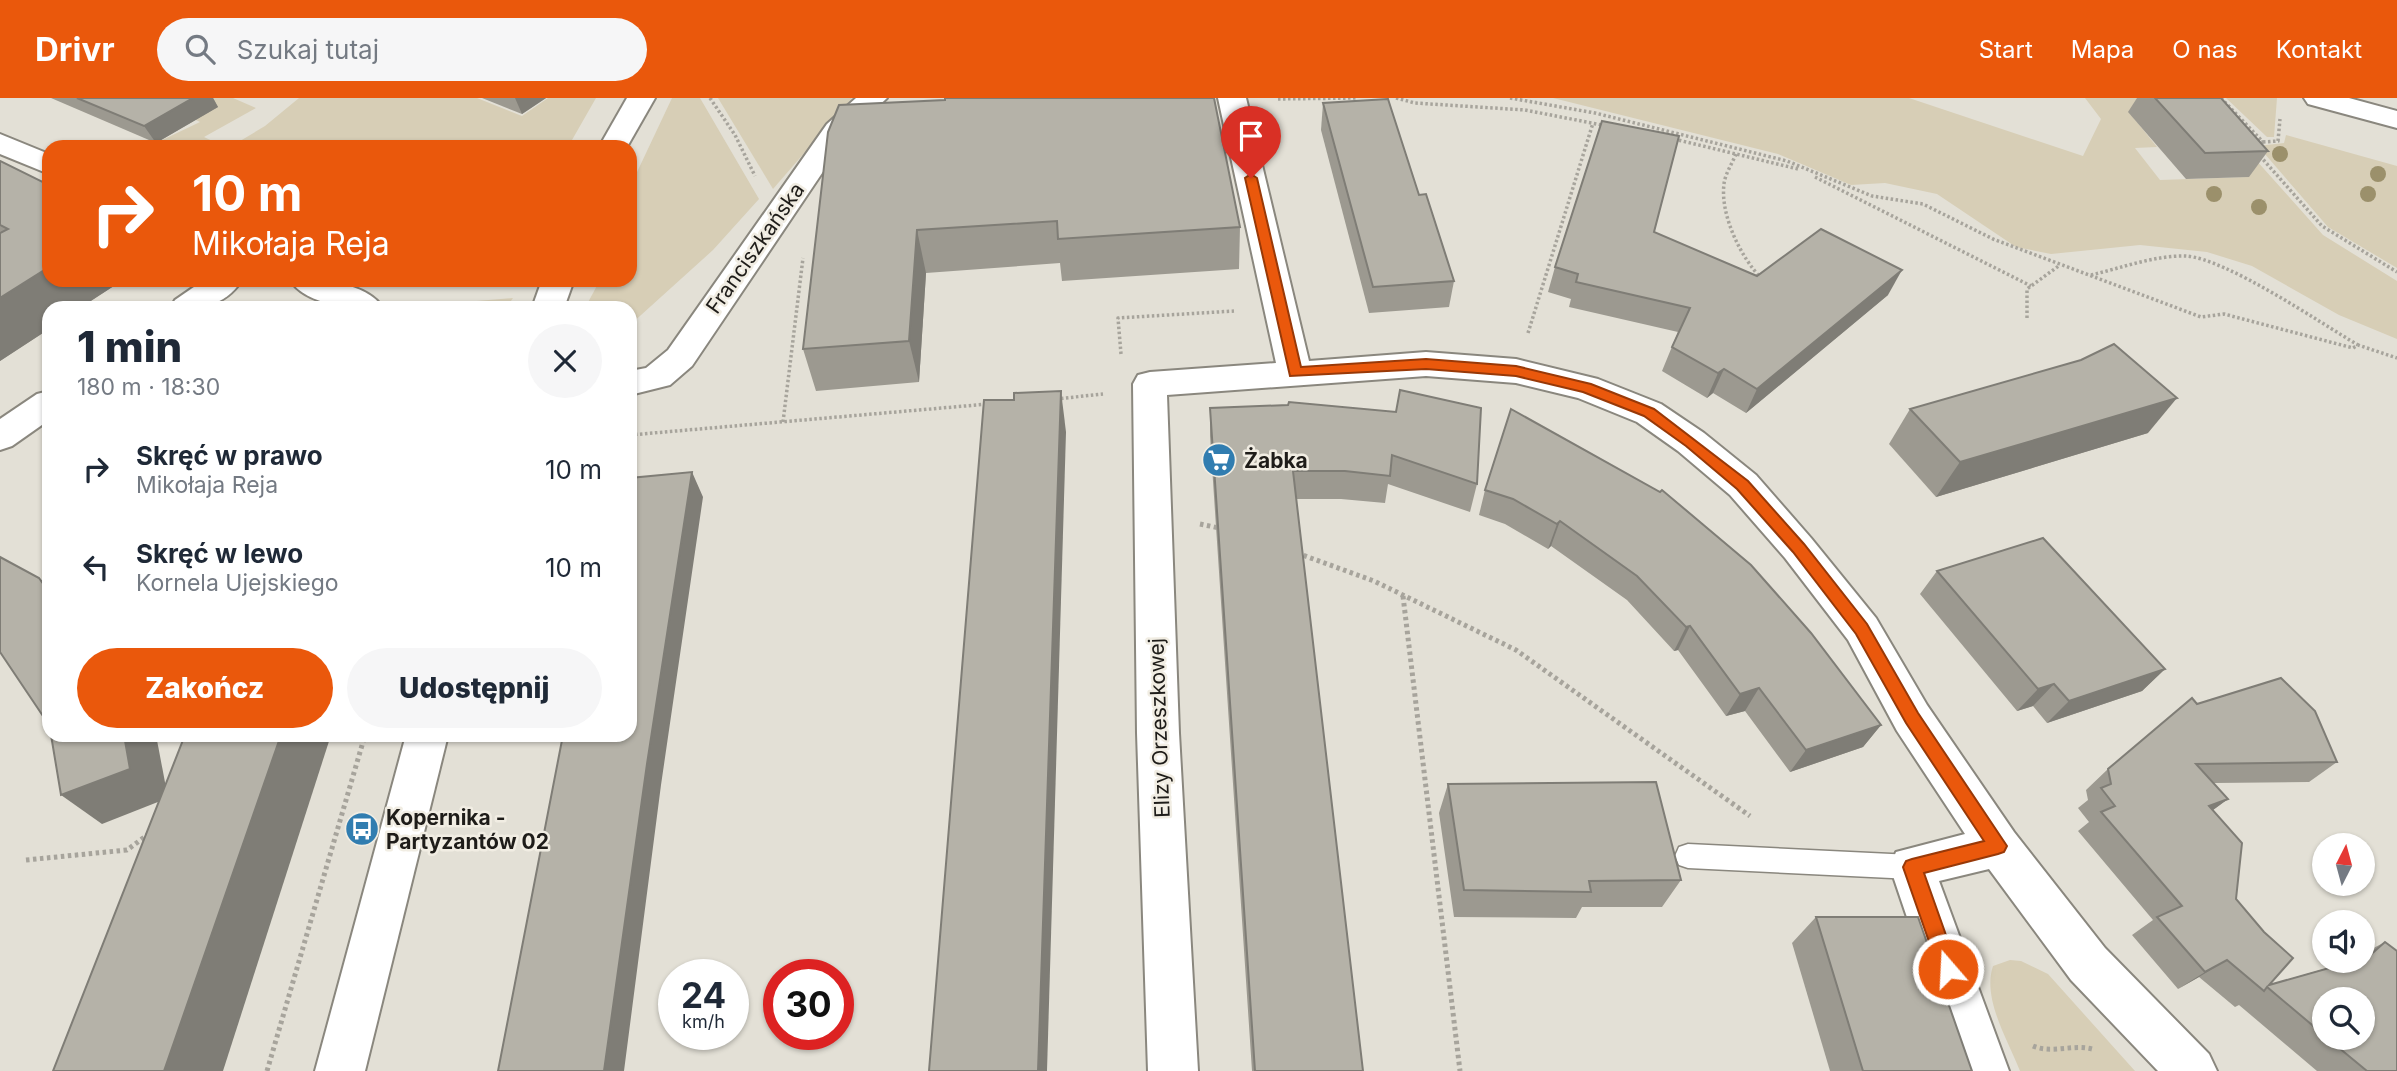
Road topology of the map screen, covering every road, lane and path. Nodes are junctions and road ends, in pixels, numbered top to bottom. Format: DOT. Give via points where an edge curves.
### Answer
graph roads {
  1 [pos="641,98"];
  2 [pos="710,98"];
  3 [pos="873,98"];
  4 [pos="1232,98"];
  5 [pos="1275,98"];
  6 [pos="1358,98"];
  7 [pos="1396,98"];
  8 [pos="1510,98"];
  9 [pos="2221,98"];
  10 [pos="2318,98"];
  11 [pos="2281,114"];
  12 [pos="2397,120"];
  13 [pos="1593,123"];
  14 [pos="1620,128"];
  15 [pos="1661,136"];
  16 [pos="617,140"];
  17 [pos="2263,142"];
  18 [pos="0,143"];
  19 [pos="1736,154"];
  20 [pos="42,162"];
  21 [pos="1805,171"];
  22 [pos="787,202"];
  23 [pos="2061,264"];
  24 [pos="2397,272"];
  25 [pos="2090,275"];
  26 [pos="1768,283"];
  27 [pos="2031,286"];
  28 [pos="216,287"];
  29 [pos="321,287"];
  30 [pos="196,301"];
  31 [pos="352,301"];
  32 [pos="1281,308"];
  33 [pos="2027,318"];
  34 [pos="1527,339"];
  35 [pos="2358,345"];
  36 [pos="1121,355"];
  37 [pos="2397,358"];
  38 [pos="1295,372"];
  39 [pos="637,382"];
  40 [pos="1132,389"];
  41 [pos="1047,399"];
  42 [pos="992,404"];
  43 [pos="42,408"];
  44 [pos="783,422"];
  45 [pos="637,434"];
  46 [pos="0,437"];
  47 [pos="1154,517"];
  48 [pos="1230,531"];
  49 [pos="1295,553"];
  50 [pos="1403,595"];
  51 [pos="363,742"];
  52 [pos="425,742"];
  53 [pos="155,829"];
  54 [pos="1998,846"];
  55 [pos="1688,856"];
  56 [pos="26,860"];
  57 [pos="1787,861"];
  58 [pos="1912,867"];
  59 [pos="2030,1045"];
  60 [pos="2105,1055"];
  61 [pos="267,1071"];
  62 [pos="340,1071"];
  63 [pos="1173,1071"];
  64 [pos="1460,1071"];
  65 [pos="1984,1071"];
  66 [pos="2192,1071"];
  1 -- 16 [label="street"];
  2 -- 22 [label="path" via="758,181"];
  3 -- 22 [label="street, Franciszkańska" via="837,130"];
  4 -- 32 [label="street"];
  5 -- 6 [label="path"];
  7 -- 13 [label="path" via="1492,106"];
  8 -- 21 [label="path" via="1692,135 1787,161"];
  9 -- 17 [label="path"];
  10 -- 12 [label="street"];
  11 -- 17 [label="path" via="2278,141"];
  13 -- 14 [label="path"];
  13 -- 34 [label="path"];
  15 -- 19 [label="path"];
  17 -- 24 [label="path" via="2248,142 2322,226"];
  18 -- 20 [label="street"];
  19 -- 21 [label="path"];
  19 -- 26 [label="path" via="1724,183 1724,202 1744,254 1755,273"];
  21 -- 23 [label="path" via="1872,196 1923,204 1993,239"];
  21 -- 27 [label="path"];
  22 -- 39 [label="street, Franciszkańska" via="680,358 667,372"];
  22 -- 44 [label="path" via="808,209"];
  23 -- 25 [label="path"];
  23 -- 27 [label="path"];
  25 -- 35 [label="path" via="2202,317 2224,314 2353,348"];
  25 -- 35 [label="path" via="2162,259 2201,258"];
  27 -- 33 [label="path" via="2027,289"];
  28 -- 30 [label="street"];
  29 -- 31 [label="street"];
  32 -- 36 [label="path" via="1118,318"];
  32 -- 38 [label="street"];
  35 -- 37 [label="path"];
  38 -- 40 [label="street"];
  38 -- 54 [label="street" via="1426,364 1516,371 1586,388 1649,413 1742,485 1798,548 1862,629 1912,718"];
  40 -- 41 [label="path"];
  40 -- 47 [label="street, Elizy Orzeszkowej"];
  42 -- 44 [label="path"];
  43 -- 46 [label="street"];
  44 -- 45 [label="path"];
  47 -- 48 [label="path"];
  47 -- 63 [label="street, Elizy Orzeszkowej"];
  49 -- 50 [label="path"];
  50 -- 57 [label="path" via="1516,650 1622,723 1773,833"];
  50 -- 64 [label="path"];
  51 -- 61 [label="path"];
  52 -- 62 [label="street"];
  53 -- 56 [label="path" via="127,850"];
  54 -- 58 [label="street"];
  54 -- 66 [label="street" via="2088,964"];
  55 -- 57 [label="lane"];
  57 -- 58 [label="lane"];
  58 -- 65 [label="street"];
  59 -- 60 [label="path" via="2041,1051 2081,1045"];
}
